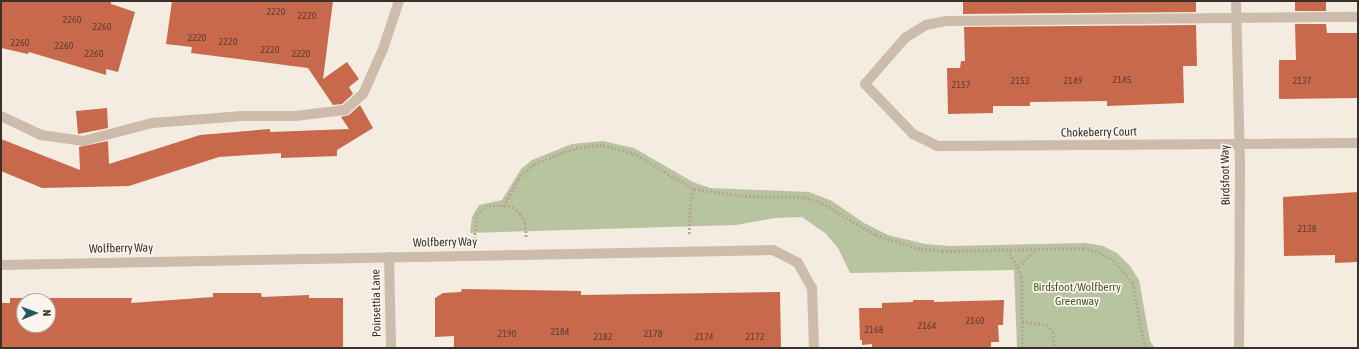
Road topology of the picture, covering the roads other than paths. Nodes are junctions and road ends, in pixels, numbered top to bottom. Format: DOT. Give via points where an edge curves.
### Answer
graph roads {
  1 [pos="399,1"];
  2 [pos="1236,1"];
  3 [pos="1358,17"];
  4 [pos="1236,19"];
  5 [pos="1,116"];
  6 [pos="1358,143"];
  7 [pos="1239,144"];
  8 [pos="389,257"];
  9 [pos="1,265"];
  10 [pos="391,348"];
  11 [pos="814,348"];
  12 [pos="1239,348"];
  1 -- 5 [label="street" via="383,49 363,94 345,110 295,116 243,116 152,123 83,141 41,135"];
  2 -- 4 [label="street, Birdsfoot Way"];
  3 -- 4 [label="street"];
  4 -- 7 [label="street, Birdsfoot Way"];
  4 -- 7 [label="street, Chokeberry Court" via="946,21 926,25 905,38 865,84 913,134 938,146"];
  6 -- 7 [label="street, Chokeberry Court"];
  7 -- 12 [label="street, Birdsfoot Way"];
  8 -- 9 [label="street, Wolfberry Way"];
  8 -- 10 [label="street, Poinsettia Lane"];
  8 -- 11 [label="street, Wolfberry Way" via="773,250 798,263 812,288"];
}
